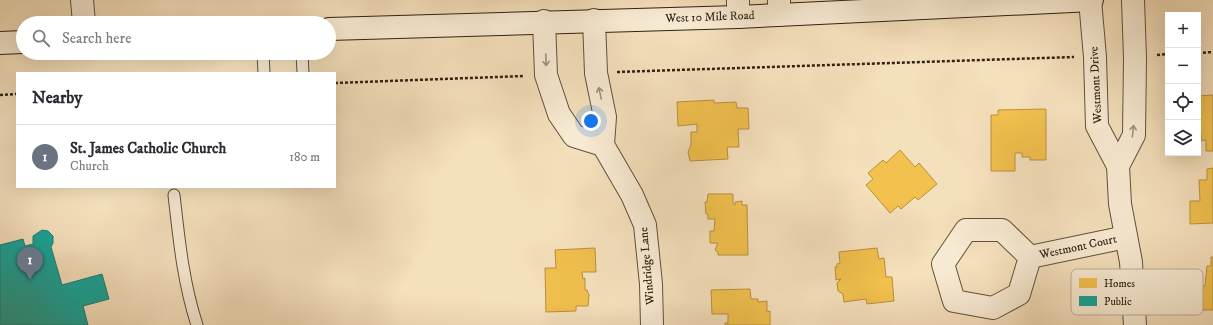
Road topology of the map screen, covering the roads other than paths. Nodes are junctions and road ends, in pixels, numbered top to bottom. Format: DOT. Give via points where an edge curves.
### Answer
graph roads {
  1 [pos="82,0"];
  2 [pos="1091,0"];
  3 [pos="1133,0"];
  4 [pos="779,7"];
  5 [pos="738,8"];
  6 [pos="83,16"];
  7 [pos="594,20"];
  8 [pos="544,22"];
  9 [pos="336,29"];
  10 [pos="16,42"];
  11 [pos="0,43"];
  12 [pos="263,60"];
  13 [pos="302,60"];
  14 [pos="264,72"];
  15 [pos="303,72"];
  16 [pos="603,145"];
  17 [pos="1118,166"];
  18 [pos="174,194"];
  19 [pos="1126,237"];
  20 [pos="1030,257"];
  21 [pos="1131,269"];
  22 [pos="1134,315"];
  23 [pos="197,325"];
  24 [pos="652,325"];
  25 [pos="1135,325"];
  1 -- 6 [label="street"];
  2 -- 4 [label="street, West 10 Mile Road"];
  2 -- 17 [label="street, Westmont Drive" via="1097,126"];
  17 -- 3 [label="street, one-way" via="1134,135"];
  4 -- 5 [label="street, West 10 Mile Road"];
  5 -- 7 [label="street, West 10 Mile Road"];
  7 -- 8 [label="street, West 10 Mile Road"];
  16 -- 7 [label="street, one-way" via="605,117 596,73"];
  8 -- 9 [label="street, West 10 Mile Road"];
  8 -- 16 [label="street, one-way" via="546,75 559,114 574,136"];
  10 -- 11 [label="street"];
  12 -- 14 [label="lane"];
  13 -- 15 [label="lane"];
  16 -- 24 [label="street, Windridge Lane" via="632,194 645,225"];
  17 -- 19 [label="street, Westmont Drive" via="1120,204"];
  18 -- 23 [label="lane" via="182,266"];
  19 -- 20 [label="street, Westmont Court"];
  19 -- 21 [label="street, Westmont Drive"];
  22 -- 25 [label="street, Westmont Drive"];
}
